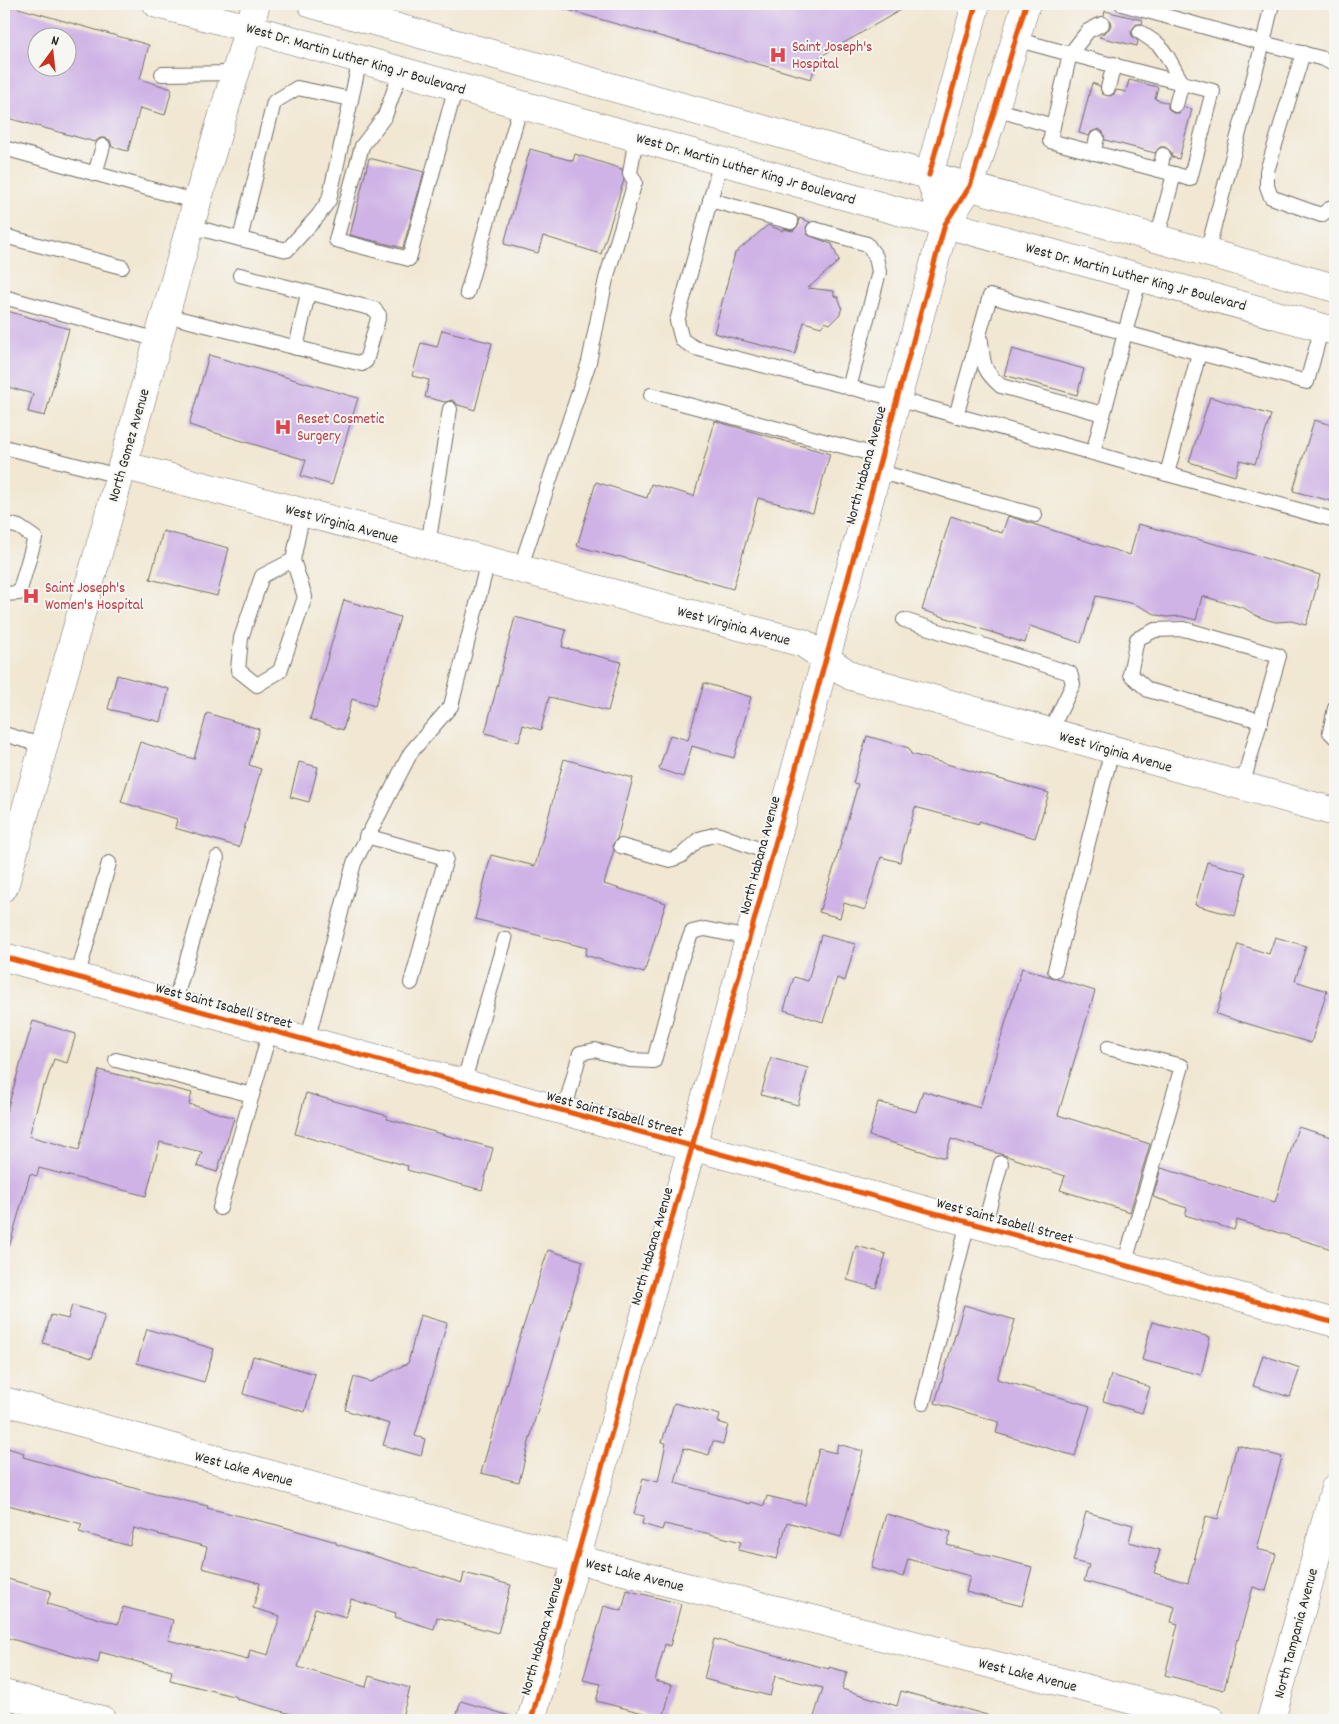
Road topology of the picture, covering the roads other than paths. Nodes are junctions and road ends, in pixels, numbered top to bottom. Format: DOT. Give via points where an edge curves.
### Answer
graph roads {
  1 [pos="157,4"];
  2 [pos="312,4"];
  3 [pos="976,4"];
  4 [pos="1026,4"];
  5 [pos="1122,4"];
  6 [pos="1272,4"];
  7 [pos="252,16"];
  8 [pos="1102,24"];
  9 [pos="1140,32"];
  10 [pos="1015,39"];
  11 [pos="1263,42"];
  12 [pos="1303,53"];
  13 [pos="1070,54"];
  14 [pos="360,60"];
  15 [pos="1114,64"];
  16 [pos="1335,65"];
  17 [pos="401,71"];
  18 [pos="235,73"];
  19 [pos="162,74"];
  20 [pos="1182,83"];
  21 [pos="456,86"];
  22 [pos="1108,88"];
  23 [pos="351,100"];
  24 [pos="522,105"];
  25 [pos="1176,105"];
  26 [pos="995,109"];
  27 [pos="1053,126"];
  28 [pos="636,137"];
  29 [pos="1096,138"];
  30 [pos="103,146"];
  31 [pos="4,148"];
  32 [pos="1093,154"];
  33 [pos="1163,155"];
  34 [pos="720,161"];
  35 [pos="1160,170"];
  36 [pos="95,174"];
  37 [pos="1174,174"];
  38 [pos="929,175"];
  39 [pos="970,186"];
  40 [pos="710,200"];
  41 [pos="1335,205"];
  42 [pos="194,214"];
  43 [pos="791,222"];
  44 [pos="945,224"];
  45 [pos="814,229"];
  46 [pos="4,236"];
  47 [pos="240,239"];
  48 [pos="1157,239"];
  49 [pos="1207,252"];
  50 [pos="122,267"];
  51 [pos="240,275"];
  52 [pos="1140,277"];
  53 [pos="1335,288"];
  54 [pos="308,293"];
  55 [pos="467,293"];
  56 [pos="4,297"];
  57 [pos="162,328"];
  58 [pos="1328,329"];
  59 [pos="980,333"];
  60 [pos="1126,333"];
  61 [pos="296,348"];
  62 [pos="1199,353"];
  63 [pos="849,388"];
  64 [pos="652,395"];
  65 [pos="896,399"];
  66 [pos="450,409"];
  67 [pos="1104,414"];
  68 [pos="956,416"];
  69 [pos="4,447"];
  70 [pos="1093,453"];
  71 [pos="878,464"];
  72 [pos="121,471"];
  73 [pos="1167,474"];
  74 [pos="303,512"];
  75 [pos="1035,515"];
  76 [pos="1331,519"];
  77 [pos="4,523"];
  78 [pos="428,545"];
  79 [pos="293,560"];
  80 [pos="488,561"];
  81 [pos="520,569"];
  82 [pos="4,594"];
  83 [pos="904,620"];
  84 [pos="826,659"];
  85 [pos="1335,708"];
  86 [pos="1260,721"];
  87 [pos="1050,732"];
  88 [pos="4,734"];
  89 [pos="1335,737"];
  90 [pos="44,746"];
  91 [pos="1112,750"];
  92 [pos="1242,786"];
  93 [pos="1335,812"];
  94 [pos="366,836"];
  95 [pos="621,846"];
  96 [pos="772,854"];
  97 [pos="217,858"];
  98 [pos="109,863"];
  99 [pos="4,886"];
  100 [pos="749,938"];
  101 [pos="505,939"];
  102 [pos="4,957"];
  103 [pos="1055,970"];
  104 [pos="77,978"];
  105 [pos="411,983"];
  106 [pos="174,1004"];
  107 [pos="270,1031"];
  108 [pos="307,1041"];
  109 [pos="1108,1048"];
  110 [pos="116,1060"];
  111 [pos="463,1084"];
  112 [pos="252,1095"];
  113 [pos="564,1112"];
  114 [pos="692,1147"];
  115 [pos="1001,1163"];
  116 [pos="220,1208"];
  117 [pos="976,1224"];
  118 [pos="1124,1265"];
  119 [pos="1335,1323"];
  120 [pos="4,1401"];
  121 [pos="923,1403"];
  122 [pos="1335,1488"];
  123 [pos="576,1559"];
  124 [pos="4,1694"];
  125 [pos="102,1720"];
  126 [pos="531,1720"];
  127 [pos="1211,1720"];
  128 [pos="1271,1720"];
  1 -- 7 [label="street, West Dr. Martin Luther King Jr Boulevard"];
  2 -- 38 [label="street"];
  3 -- 38 [label="street"];
  4 -- 10 [label="street, North Habana Avenue"];
  5 -- 11 [label="lane"];
  6 -- 11 [label="lane"];
  7 -- 14 [label="street, West Dr. Martin Luther King Jr Boulevard"];
  7 -- 18 [label="street, North Gomez Avenue"];
  8 -- 13 [label="lane" via="1088,32"];
  9 -- 20 [label="lane" via="1159,45"];
  10 -- 13 [label="lane"];
  10 -- 26 [label="street, North Habana Avenue"];
  11 -- 12 [label="lane"];
  11 -- 49 [label="lane"];
  12 -- 16 [label="lane"];
  12 -- 41 [label="lane" via="1267,171 1267,186 1271,197 1321,215"];
  13 -- 15 [label="lane"];
  13 -- 27 [label="lane"];
  14 -- 17 [label="street, West Dr. Martin Luther King Jr Boulevard"];
  14 -- 23 [label="lane"];
  15 -- 20 [label="lane"];
  15 -- 22 [label="lane"];
  17 -- 21 [label="street, West Dr. Martin Luther King Jr Boulevard"];
  17 -- 21 [label="lane" via="385,116 362,146 336,240 409,259"];
  18 -- 19 [label="lane"];
  18 -- 42 [label="street, North Gomez Avenue"];
  20 -- 25 [label="lane"];
  20 -- 37 [label="lane" via="1214,91 1190,179"];
  21 -- 24 [label="street, West Dr. Martin Luther King Jr Boulevard"];
  23 -- 47 [label="lane" via="329,200 318,216 287,250"];
  23 -- 47 [label="lane" via="297,88 274,102"];
  24 -- 28 [label="street, West Dr. Martin Luther King Jr Boulevard"];
  24 -- 55 [label="lane"];
  26 -- 27 [label="lane"];
  26 -- 39 [label="street, North Habana Avenue"];
  27 -- 32 [label="lane" via="1050,141"];
  28 -- 34 [label="street, West Dr. Martin Luther King Jr Boulevard"];
  28 -- 81 [label="lane" via="630,174 635,182 606,278 589,362"];
  29 -- 32 [label="lane"];
  30 -- 36 [label="lane"];
  31 -- 36 [label="lane"];
  32 -- 35 [label="lane"];
  33 -- 35 [label="lane"];
  34 -- 40 [label="lane"];
  34 -- 44 [label="street, West Dr. Martin Luther King Jr Boulevard"];
  35 -- 37 [label="lane"];
  36 -- 42 [label="lane"];
  37 -- 48 [label="lane"];
  38 -- 39 [label="street"];
  38 -- 44 [label="street"];
  39 -- 44 [label="street, North Habana Avenue"];
  39 -- 48 [label="street"];
  40 -- 43 [label="lane"];
  40 -- 63 [label="lane" via="677,321 682,340 694,348"];
  42 -- 47 [label="lane"];
  42 -- 57 [label="street, North Gomez Avenue"];
  44 -- 52 [label="street, West Dr. Martin Luther King Jr Boulevard"];
  44 -- 65 [label="street, North Habana Avenue"];
  45 -- 63 [label="lane" via="867,244 876,257 879,272"];
  46 -- 50 [label="lane"];
  48 -- 49 [label="street"];
  49 -- 53 [label="street"];
  51 -- 54 [label="lane"];
  52 -- 58 [label="street, West Dr. Martin Luther King Jr Boulevard"];
  52 -- 60 [label="lane"];
  54 -- 61 [label="lane"];
  54 -- 61 [label="lane" via="374,309 379,315 366,361 362,364"];
  56 -- 57 [label="lane"];
  57 -- 61 [label="lane"];
  57 -- 72 [label="street, North Gomez Avenue"];
  58 -- 62 [label="lane" via="1307,382"];
  59 -- 60 [label="lane" via="990,296"];
  59 -- 67 [label="lane" via="988,375 1001,386"];
  59 -- 68 [label="lane"];
  60 -- 62 [label="lane"];
  60 -- 67 [label="lane"];
  62 -- 73 [label="lane"];
  63 -- 65 [label="lane"];
  64 -- 71 [label="lane"];
  65 -- 68 [label="lane"];
  65 -- 71 [label="street, North Habana Avenue"];
  66 -- 78 [label="lane"];
  67 -- 70 [label="lane"];
  68 -- 70 [label="lane"];
  69 -- 72 [label="lane"];
  70 -- 73 [label="lane"];
  71 -- 75 [label="lane"];
  71 -- 84 [label="street, North Habana Avenue"];
  72 -- 74 [label="street, West Virginia Avenue"];
  72 -- 90 [label="street, North Gomez Avenue"];
  73 -- 76 [label="lane"];
  74 -- 78 [label="street, West Virginia Avenue"];
  74 -- 79 [label="lane"];
  77 -- 82 [label="lane" via="34,538 19,594"];
  78 -- 80 [label="street, West Virginia Avenue"];
  79 -- 79 [label="lane" via="262,576 242,638 238,670 258,684 280,671 305,597"];
  80 -- 81 [label="street, West Virginia Avenue"];
  80 -- 94 [label="lane" via="450,706 411,752"];
  81 -- 84 [label="street, West Virginia Avenue" via="803,643"];
  83 -- 87 [label="lane" via="1070,673 1074,684"];
  84 -- 87 [label="street, West Virginia Avenue" via="851,676"];
  84 -- 96 [label="street, North Habana Avenue"];
  85 -- 89 [label="lane" via="1330,732"];
  86 -- 86 [label="lane" via="1279,656 1184,629 1155,630 1137,639 1130,674 1148,690"];
  86 -- 92 [label="lane"];
  87 -- 91 [label="street, West Virginia Avenue"];
  88 -- 90 [label="lane"];
  90 -- 99 [label="street, North Gomez Avenue"];
  91 -- 92 [label="street, West Virginia Avenue"];
  91 -- 103 [label="lane"];
  92 -- 93 [label="street, West Virginia Avenue"];
  94 -- 105 [label="lane" via="446,858"];
  94 -- 108 [label="lane" via="354,863"];
  95 -- 96 [label="lane" via="670,860 681,856 699,838 717,834"];
  96 -- 100 [label="street, North Habana Avenue"];
  97 -- 106 [label="lane"];
  98 -- 104 [label="lane"];
  100 -- 113 [label="lane" via="705,929 692,932 682,957 654,1061 630,1060 595,1050 580,1053"];
  100 -- 114 [label="street, North Habana Avenue"];
  101 -- 111 [label="lane"];
  102 -- 104 [label="street, West Saint Isabell Street"];
  104 -- 106 [label="street, West Saint Isabell Street"];
  106 -- 107 [label="street, West Saint Isabell Street"];
  107 -- 108 [label="street, West Saint Isabell Street"];
  107 -- 112 [label="lane"];
  108 -- 111 [label="street, West Saint Isabell Street"];
  109 -- 118 [label="lane" via="1182,1066"];
  110 -- 112 [label="lane"];
  111 -- 113 [label="street, West Saint Isabell Street"];
  112 -- 116 [label="lane"];
  113 -- 114 [label="street, West Saint Isabell Street"];
  114 -- 117 [label="street, West Saint Isabell Street"];
  114 -- 123 [label="street, North Habana Avenue"];
  115 -- 117 [label="lane"];
  117 -- 118 [label="street, West Saint Isabell Street"];
  117 -- 121 [label="lane"];
  118 -- 119 [label="street, West Saint Isabell Street"];
  120 -- 123 [label="street, West Lake Avenue"];
  122 -- 128 [label="street, North Tampania Avenue"];
  123 -- 126 [label="street, North Habana Avenue"];
  123 -- 127 [label="street, West Lake Avenue"];
  124 -- 125 [label="street"];
}
